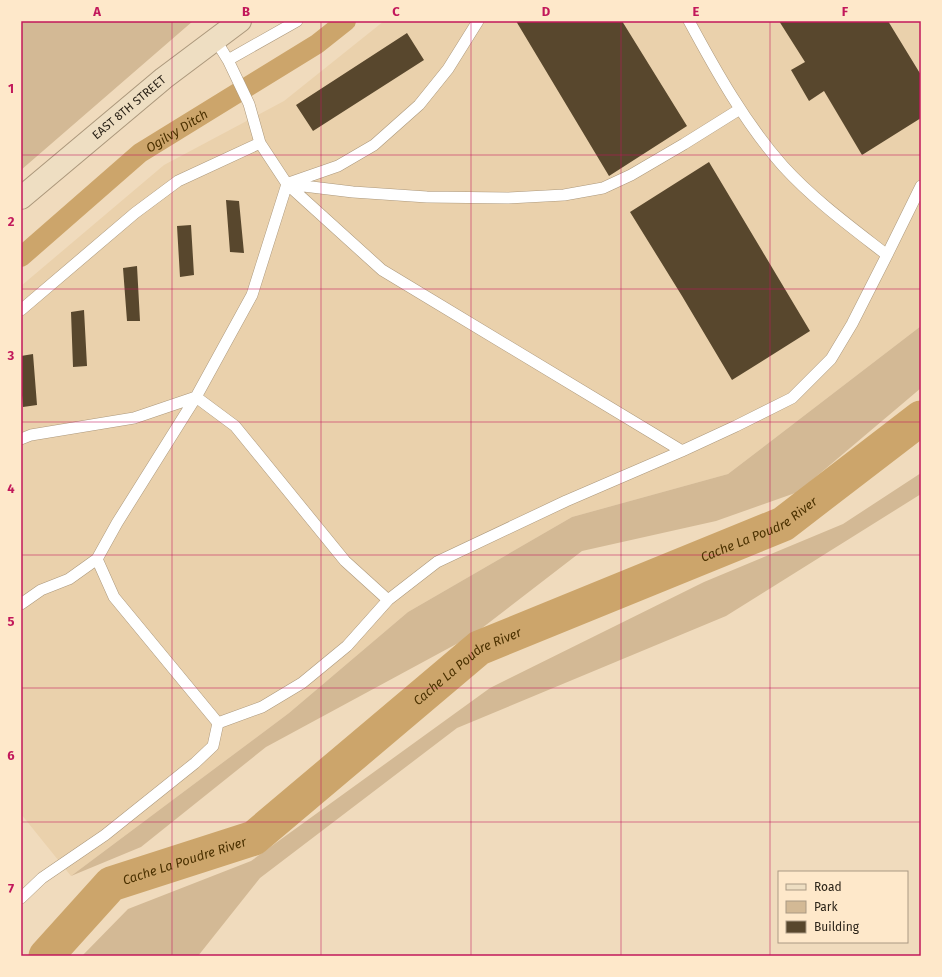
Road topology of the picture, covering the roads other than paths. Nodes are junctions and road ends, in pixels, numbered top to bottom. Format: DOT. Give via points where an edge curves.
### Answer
graph roads {
  1 [pos="240,21"];
  2 [pos="297,21"];
  3 [pos="478,21"];
  4 [pos="689,21"];
  5 [pos="215,39"];
  6 [pos="228,60"];
  7 [pos="740,109"];
  8 [pos="260,144"];
  9 [pos="287,184"];
  10 [pos="921,186"];
  11 [pos="21,198"];
  12 [pos="888,255"];
  13 [pos="21,310"];
  14 [pos="196,397"];
  15 [pos="21,439"];
  16 [pos="682,450"];
  17 [pos="97,559"];
  18 [pos="388,600"];
  19 [pos="21,604"];
  20 [pos="218,723"];
  21 [pos="21,898"];
  1 -- 5 [label="main road, EAST 8TH STREET"];
  2 -- 6 [label="lane"];
  3 -- 9 [label="lane" via="448,70 419,106 374,145 338,166"];
  4 -- 7 [label="lane"];
  5 -- 6 [label="lane"];
  5 -- 11 [label="main road, EAST 8TH STREET" via="164,78"];
  6 -- 8 [label="lane" via="249,104"];
  7 -- 9 [label="lane" via="684,144 603,188 564,195 508,198 449,197 354,192"];
  7 -- 12 [label="lane" via="783,166 813,196"];
  8 -- 9 [label="lane"];
  8 -- 13 [label="lane" via="178,181"];
  9 -- 14 [label="lane" via="252,295"];
  9 -- 16 [label="lane" via="382,270"];
  10 -- 12 [label="lane"];
  12 -- 16 [label="lane" via="831,360 792,398"];
  14 -- 15 [label="lane" via="134,418 31,435"];
  14 -- 17 [label="lane"];
  14 -- 18 [label="lane" via="235,426 346,560"];
  16 -- 18 [label="lane" via="437,562"];
  17 -- 19 [label="lane" via="69,578 41,590"];
  17 -- 20 [label="lane" via="114,597"];
  18 -- 20 [label="lane" via="346,646 302,683 262,707"];
  20 -- 21 [label="lane" via="213,746 195,763 105,834 42,878"];
}
